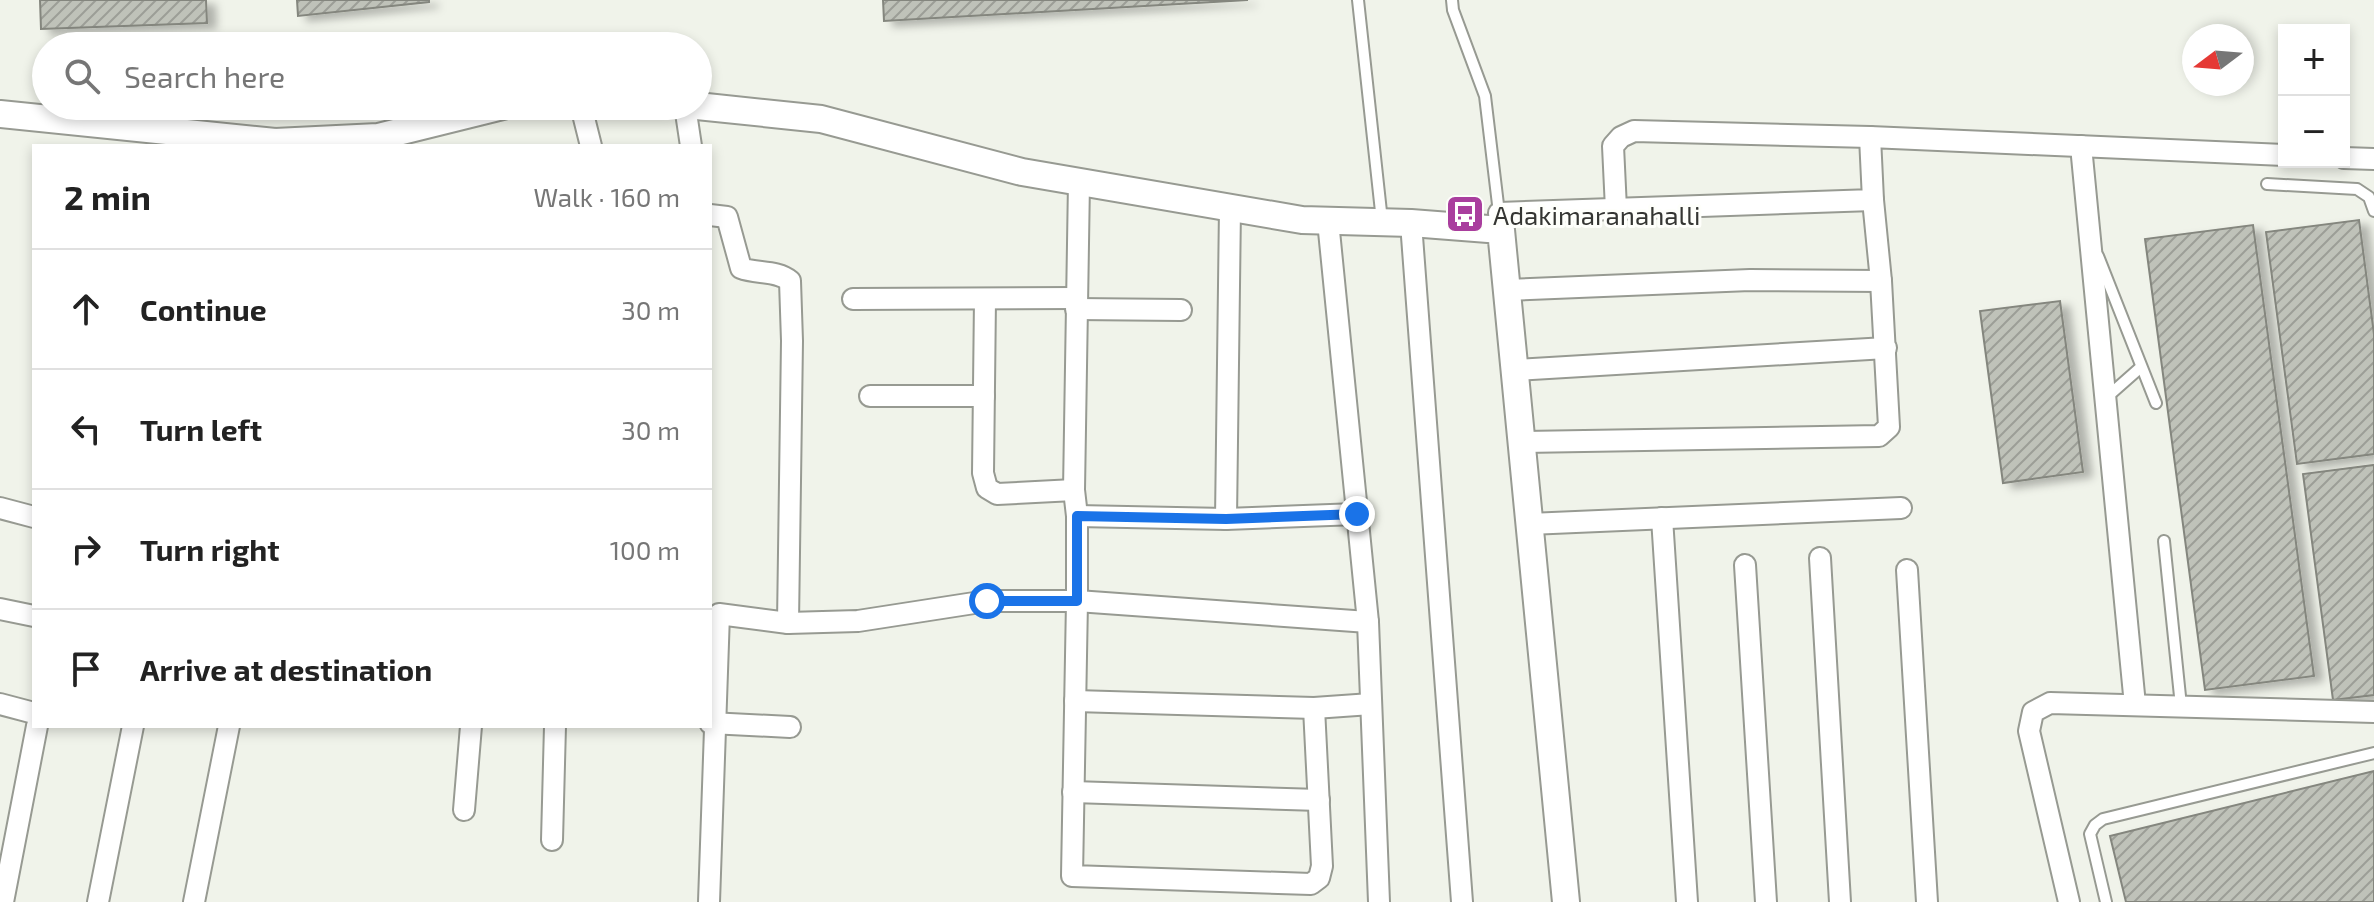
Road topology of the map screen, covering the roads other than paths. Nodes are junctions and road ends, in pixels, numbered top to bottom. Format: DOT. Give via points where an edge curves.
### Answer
graph roads {
  1 [pos="1358,0"];
  2 [pos="1452,0"];
  3 [pos="712,108"];
  4 [pos="0,114"];
  5 [pos="32,117"];
  6 [pos="55,120"];
  7 [pos="447,120"];
  8 [pos="584,120"];
  9 [pos="687,120"];
  10 [pos="1870,137"];
  11 [pos="275,144"];
  12 [pos="590,144"];
  13 [pos="691,144"];
  14 [pos="2081,146"];
  15 [pos="2278,155"];
  16 [pos="2350,158"];
  17 [pos="2374,159"];
  18 [pos="1079,182"];
  19 [pos="2267,184"];
  20 [pos="1873,200"];
  21 [pos="1230,208"];
  22 [pos="1616,209"];
  23 [pos="2374,211"];
  24 [pos="712,215"];
  25 [pos="1328,221"];
  26 [pos="1500,222"];
  27 [pos="1382,223"];
  28 [pos="1411,223"];
  29 [pos="2090,233"];
  30 [pos="1881,281"];
  31 [pos="1506,290"];
  32 [pos="853,299"];
  33 [pos="985,299"];
  34 [pos="1076,304"];
  35 [pos="1181,310"];
  36 [pos="1886,348"];
  37 [pos="2141,367"];
  38 [pos="1514,370"];
  39 [pos="870,396"];
  40 [pos="984,396"];
  41 [pos="2106,398"];
  42 [pos="2156,403"];
  43 [pos="1521,442"];
  44 [pos="1074,490"];
  45 [pos="0,508"];
  46 [pos="1901,508"];
  47 [pos="1357,514"];
  48 [pos="32,516"];
  49 [pos="1077,516"];
  50 [pos="1662,518"];
  51 [pos="1226,519"];
  52 [pos="1529,524"];
  53 [pos="2164,541"];
  54 [pos="1820,558"];
  55 [pos="1745,565"];
  56 [pos="1907,570"];
  57 [pos="1077,601"];
  58 [pos="0,609"];
  59 [pos="32,616"];
  60 [pos="1368,622"];
  61 [pos="788,623"];
  62 [pos="1075,701"];
  63 [pos="0,704"];
  64 [pos="1371,704"];
  65 [pos="2135,705"];
  66 [pos="2181,706"];
  67 [pos="1314,708"];
  68 [pos="32,712"];
  69 [pos="2374,712"];
  70 [pos="713,724"];
  71 [pos="790,727"];
  72 [pos="37,728"];
  73 [pos="133,728"];
  74 [pos="229,728"];
  75 [pos="471,728"];
  76 [pos="555,728"];
  77 [pos="2374,753"];
  78 [pos="1073,792"];
  79 [pos="1319,800"];
  80 [pos="464,810"];
  81 [pos="552,840"];
  82 [pos="3,902"];
  83 [pos="98,902"];
  84 [pos="194,902"];
  85 [pos="709,902"];
  86 [pos="1379,902"];
  87 [pos="1462,902"];
  88 [pos="1566,902"];
  89 [pos="1687,902"];
  90 [pos="1766,902"];
  91 [pos="1840,902"];
  92 [pos="1927,902"];
  93 [pos="2069,902"];
  94 [pos="2106,902"];
  1 -- 27 [label="lane"];
  2 -- 26 [label="lane" via="1485,96"];
  3 -- 18 [label="street" via="821,119"];
  4 -- 5 [label="street"];
  6 -- 11 [label="street"];
  7 -- 11 [label="street" via="378,137"];
  8 -- 12 [label="street"];
  9 -- 13 [label="street"];
  10 -- 14 [label="street"];
  10 -- 20 [label="street"];
  10 -- 22 [label="street" via="1634,131 1613,146"];
  14 -- 15 [label="street"];
  14 -- 29 [label="street"];
  16 -- 17 [label="street"];
  18 -- 21 [label="street"];
  18 -- 34 [label="street"];
  19 -- 23 [label="lane" via="2357,189 2369,197"];
  20 -- 22 [label="street"];
  20 -- 30 [label="street"];
  21 -- 25 [label="street"];
  21 -- 51 [label="street"];
  22 -- 26 [label="street"];
  24 -- 61 [label="street" via="727,217 741,268 790,281"];
  25 -- 27 [label="street"];
  25 -- 47 [label="street"];
  26 -- 28 [label="street"];
  26 -- 31 [label="street"];
  27 -- 28 [label="street"];
  28 -- 87 [label="street"];
  29 -- 37 [label="lane"];
  29 -- 41 [label="street"];
  30 -- 31 [label="street" via="1750,280"];
  30 -- 36 [label="street"];
  31 -- 38 [label="street"];
  32 -- 33 [label="street"];
  33 -- 34 [label="street"];
  33 -- 40 [label="street"];
  34 -- 35 [label="street"];
  34 -- 44 [label="street"];
  36 -- 38 [label="street"];
  36 -- 43 [label="street" via="1889,427 1879,436"];
  37 -- 41 [label="lane"];
  37 -- 42 [label="lane"];
  38 -- 43 [label="street"];
  39 -- 40 [label="street"];
  40 -- 44 [label="street" via="987,488 997,494"];
  41 -- 65 [label="street"];
  43 -- 52 [label="street"];
  44 -- 49 [label="street"];
  45 -- 48 [label="street"];
  46 -- 50 [label="street"];
  47 -- 51 [label="street"];
  47 -- 60 [label="street"];
  49 -- 51 [label="street"];
  49 -- 57 [label="street"];
  50 -- 52 [label="street"];
  50 -- 89 [label="street"];
  52 -- 88 [label="street"];
  53 -- 66 [label="lane"];
  54 -- 91 [label="street"];
  55 -- 90 [label="street"];
  56 -- 92 [label="street"];
  57 -- 60 [label="street"];
  57 -- 61 [label="street" via="987,601 858,621"];
  57 -- 62 [label="street"];
  58 -- 59 [label="street"];
  60 -- 64 [label="street"];
  61 -- 70 [label="street" via="719,614"];
  62 -- 67 [label="street"];
  62 -- 78 [label="street"];
  63 -- 68 [label="street"];
  64 -- 67 [label="street"];
  64 -- 86 [label="street"];
  65 -- 66 [label="street"];
  65 -- 93 [label="street" via="2050,703 2033,712 2029,731"];
  66 -- 69 [label="street"];
  67 -- 79 [label="street"];
  70 -- 71 [label="street"];
  70 -- 85 [label="street"];
  72 -- 82 [label="street"];
  73 -- 83 [label="street"];
  74 -- 84 [label="street"];
  75 -- 80 [label="street"];
  76 -- 81 [label="street"];
  77 -- 94 [label="lane" via="2103,819 2090,834"];
  78 -- 79 [label="street"];
  78 -- 79 [label="street" via="1072,876 1263,883 1311,884 1319,878"];
}
